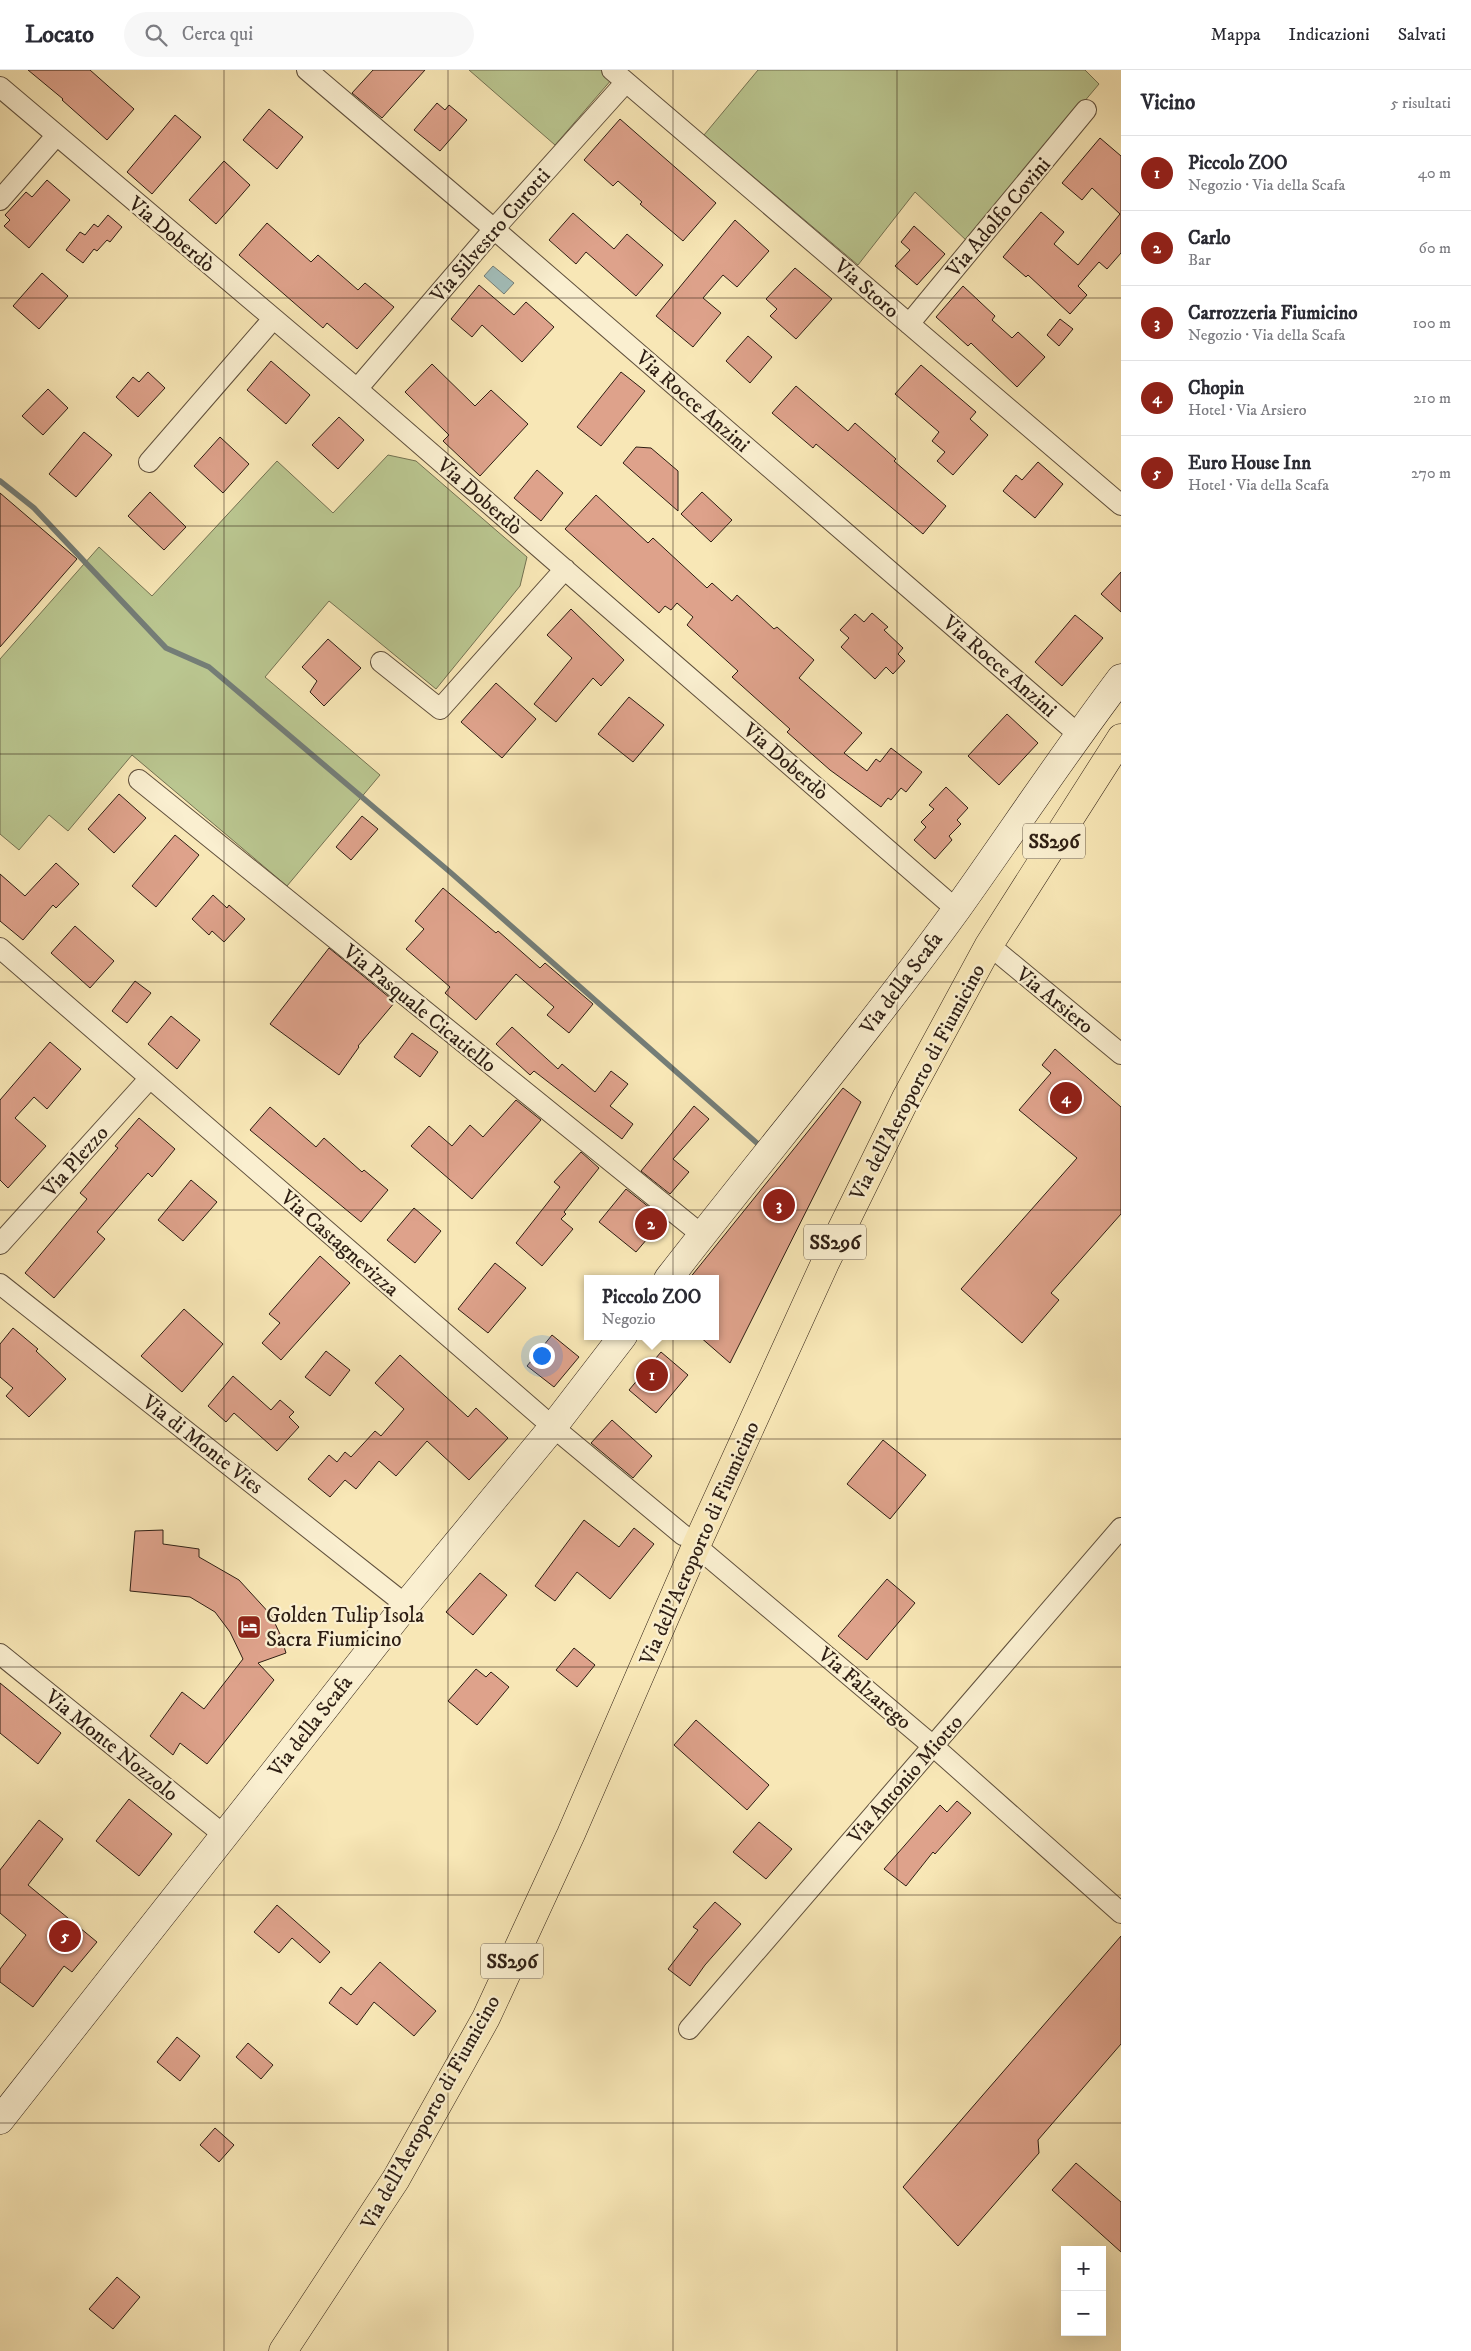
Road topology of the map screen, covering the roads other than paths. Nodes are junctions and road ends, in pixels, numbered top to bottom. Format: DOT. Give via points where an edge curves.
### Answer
graph roads {
  1 [pos="307,70"];
  2 [pos="619,76"];
  3 [pos="0,87"];
  4 [pos="1086,110"];
  5 [pos="56,136"];
  6 [pos="0,200"];
  7 [pos="494,229"];
  8 [pos="274,319"];
  9 [pos="909,324"];
  10 [pos="356,389"];
  11 [pos="148,462"];
  12 [pos="1121,506"];
  13 [pos="565,569"];
  14 [pos="381,662"];
  15 [pos="1121,678"];
  16 [pos="1078,734"];
  17 [pos="1121,738"];
  18 [pos="139,780"];
  19 [pos="956,910"];
  20 [pos="989,946"];
  21 [pos="0,948"];
  22 [pos="1121,1054"];
  23 [pos="150,1078"];
  24 [pos="702,1235"];
  25 [pos="0,1244"];
  26 [pos="671,1275"];
  27 [pos="0,1284"];
  28 [pos="620,1340"];
  29 [pos="553,1428"];
  30 [pos="1121,1528"];
  31 [pos="690,1540"];
  32 [pos="406,1604"];
  33 [pos="0,1654"];
  34 [pos="933,1746"];
  35 [pos="224,1835"];
  36 [pos="1121,1913"];
  37 [pos="689,2029"];
  38 [pos="0,2120"];
  39 [pos="283,2351"];
  1 -- 7 [label="street, Via Rocce Anzini"];
  2 -- 7 [label="street, Via Silvestro Curotti"];
  2 -- 9 [label="street, Via Storo"];
  3 -- 5 [label="street, Via Doberdò"];
  4 -- 9 [label="street, Via Adolfo Covini"];
  5 -- 6 [label="street"];
  5 -- 8 [label="street, Via Doberdò"];
  7 -- 10 [label="street, Via Silvestro Curotti"];
  7 -- 16 [label="street, Via Rocce Anzini"];
  8 -- 10 [label="street, Via Doberdò"];
  8 -- 11 [label="street"];
  9 -- 12 [label="street, Via Storo"];
  10 -- 13 [label="street, Via Doberdò"];
  13 -- 14 [label="street" via="440,709"];
  13 -- 19 [label="street, Via Doberdò"];
  15 -- 16 [label="street, Via della Scafa"];
  16 -- 19 [label="street, Via della Scafa"];
  17 -- 20 [label="main road, Via dell'Aeroporto di Fiumicino / SS296"];
  18 -- 24 [label="street, Via Pasquale Cicatiello"];
  19 -- 24 [label="street, Via della Scafa" via="842,1061"];
  20 -- 22 [label="street, Via Arsiero"];
  20 -- 31 [label="main road, Via dell'Aeroporto di Fiumicino / SS296" via="906,1098"];
  21 -- 23 [label="street, Via Castagnevizza"];
  23 -- 25 [label="street, Via Plezzo"];
  23 -- 29 [label="street, Via Castagnevizza"];
  24 -- 26 [label="street, Via della Scafa"];
  27 -- 32 [label="street, Via di Monte Vies"];
  28 -- 29 [label="street, Via della Scafa"];
  29 -- 31 [label="street, Via Castagnevizza"];
  29 -- 32 [label="street, Via della Scafa"];
  30 -- 34 [label="street, Via Antonio Miotto"];
  31 -- 34 [label="street, Via Falzarego"];
  31 -- 39 [label="main road, Via dell'Aeroporto di Fiumicino / SS296" via="571,1834 486,2018 396,2179"];
  32 -- 35 [label="street, Via della Scafa"];
  33 -- 35 [label="street, Via Monte Nozzolo"];
  34 -- 36 [label="street, Via Falzarego"];
  34 -- 37 [label="street, Via Antonio Miotto"];
  35 -- 38 [label="street, Via della Scafa"];
}
